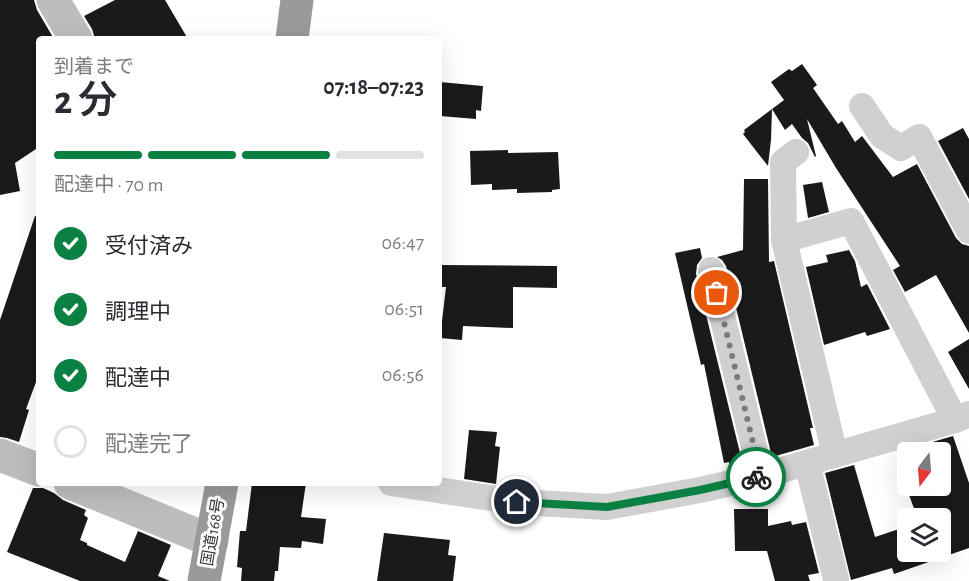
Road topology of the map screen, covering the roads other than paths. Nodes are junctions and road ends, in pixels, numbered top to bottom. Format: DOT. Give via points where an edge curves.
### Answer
graph roads {
  1 [pos="53,0"];
  2 [pos="297,0"];
  3 [pos="74,36"];
  4 [pos="292,36"];
  5 [pos="862,106"];
  6 [pos="796,152"];
  7 [pos="969,231"];
  8 [pos="784,240"];
  9 [pos="711,270"];
  10 [pos="962,417"];
  11 [pos="0,455"];
  12 [pos="835,456"];
  13 [pos="807,463"];
  14 [pos="36,469"];
  15 [pos="761,476"];
  16 [pos="77,486"];
  17 [pos="221,486"];
  18 [pos="411,486"];
  19 [pos="212,541"];
  20 [pos="836,579"];
  21 [pos="204,581"];
  1 -- 3 [label="main road"];
  2 -- 4 [label="highway"];
  5 -- 7 [label="street" via="882,136 901,148 919,137"];
  6 -- 8 [label="street" via="783,162"];
  8 -- 10 [label="street" via="851,221"];
  8 -- 12 [label="street"];
  9 -- 15 [label="street"];
  10 -- 12 [label="street"];
  11 -- 14 [label="main road"];
  12 -- 13 [label="street"];
  13 -- 15 [label="street"];
  13 -- 20 [label="street"];
  15 -- 18 [label="street" via="607,507 517,502"];
  16 -- 19 [label="main road"];
  17 -- 19 [label="highway, 国道168号"];
  19 -- 21 [label="highway, 国道168号"];
}
